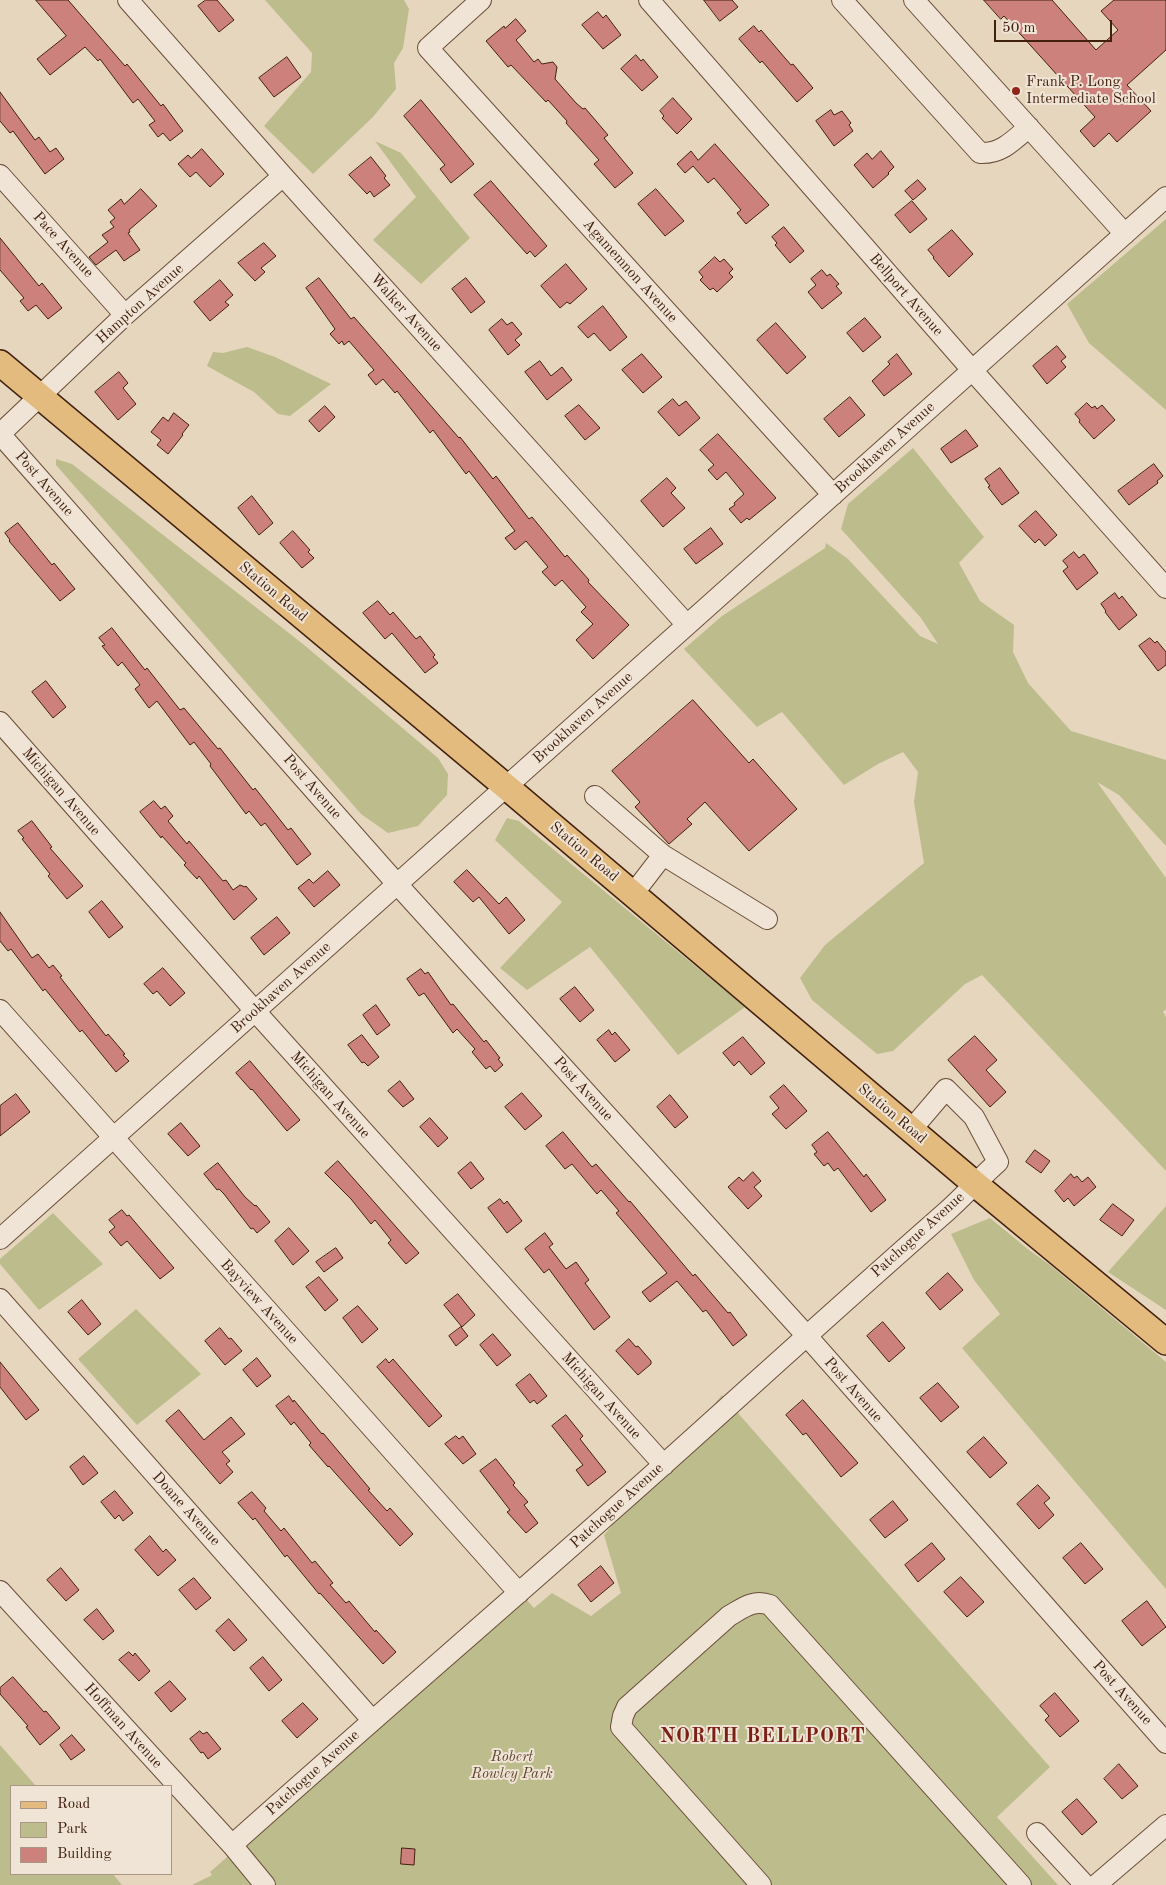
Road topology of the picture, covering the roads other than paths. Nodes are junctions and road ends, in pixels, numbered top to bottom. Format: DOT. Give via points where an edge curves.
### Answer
graph roads {
  1 [pos="128,0"];
  2 [pos="480,0"];
  3 [pos="649,0"];
  4 [pos="842,0"];
  5 [pos="914,0"];
  6 [pos="1029,127"];
  7 [pos="0,175"];
  8 [pos="283,176"];
  9 [pos="1166,197"];
  10 [pos="1125,234"];
  11 [pos="126,315"];
  12 [pos="0,363"];
  13 [pos="972,370"];
  14 [pos="40,397"];
  15 [pos="0,434"];
  16 [pos="833,495"];
  17 [pos="1166,588"];
  18 [pos="687,625"];
  19 [pos="0,722"];
  20 [pos="506,786"];
  21 [pos="595,796"];
  22 [pos="663,855"];
  23 [pos="397,884"];
  24 [pos="633,894"];
  25 [pos="767,919"];
  26 [pos="0,1010"];
  27 [pos="255,1011"];
  28 [pos="911,1130"];
  29 [pos="113,1138"];
  30 [pos="974,1183"];
  31 [pos="0,1239"];
  32 [pos="0,1299"];
  33 [pos="806,1335"];
  34 [pos="1166,1342"];
  35 [pos="664,1465"];
  36 [pos="0,1590"];
  37 [pos="519,1594"];
  38 [pos="372,1720"];
  39 [pos="1166,1743"];
  40 [pos="1166,1825"];
  41 [pos="1037,1832"];
  42 [pos="232,1846"];
  43 [pos="265,1885"];
  44 [pos="761,1885"];
  45 [pos="1021,1885"];
  46 [pos="1085,1885"];
  47 [pos="1096,1885"];
  1 -- 8 [label="street, Walker Avenue"];
  2 -- 16 [label="street, Agamemnon Avenue" via="428,48"];
  3 -- 13 [label="street, Bellport Avenue"];
  4 -- 6 [label="street" via="980,153 1006,147"];
  5 -- 6 [label="street"];
  6 -- 10 [label="street"];
  7 -- 11 [label="street, Pace Avenue"];
  8 -- 11 [label="street, Hampton Avenue"];
  8 -- 18 [label="street, Walker Avenue"];
  9 -- 10 [label="street, Brookhaven Avenue"];
  10 -- 13 [label="street, Brookhaven Avenue"];
  11 -- 14 [label="street, Hampton Avenue"];
  12 -- 14 [label="main road, Station Road"];
  13 -- 16 [label="street, Brookhaven Avenue"];
  13 -- 17 [label="street, Bellport Avenue"];
  14 -- 15 [label="street, Hampton Avenue"];
  14 -- 20 [label="main road, Station Road"];
  15 -- 23 [label="street, Post Avenue"];
  16 -- 18 [label="street, Brookhaven Avenue"];
  18 -- 20 [label="street, Brookhaven Avenue"];
  19 -- 27 [label="street, Michigan Avenue"];
  20 -- 23 [label="street, Brookhaven Avenue"];
  20 -- 24 [label="main road, Station Road"];
  21 -- 22 [label="street"];
  22 -- 24 [label="street"];
  22 -- 25 [label="street"];
  23 -- 27 [label="street, Brookhaven Avenue"];
  23 -- 33 [label="street, Post Avenue"];
  24 -- 28 [label="main road, Station Road"];
  26 -- 29 [label="street, Bayview Avenue"];
  27 -- 29 [label="street, Brookhaven Avenue"];
  27 -- 35 [label="street, Michigan Avenue"];
  28 -- 30 [label="main road, Station Road"];
  28 -- 30 [label="street, Patchogue Avenue" via="946,1089 974,1117 998,1162"];
  29 -- 31 [label="street, Brookhaven Avenue"];
  29 -- 37 [label="street, Bayview Avenue"];
  30 -- 33 [label="street, Patchogue Avenue"];
  30 -- 34 [label="main road, Station Road"];
  32 -- 38 [label="street, Doane Avenue"];
  33 -- 35 [label="street, Patchogue Avenue"];
  33 -- 39 [label="street, Post Avenue"];
  35 -- 37 [label="street, Patchogue Avenue"];
  36 -- 42 [label="street, Hoffman Avenue"];
  37 -- 38 [label="street, Patchogue Avenue"];
  38 -- 42 [label="street, Patchogue Avenue"];
  40 -- 47 [label="street"];
  41 -- 46 [label="street"];
  42 -- 43 [label="street, Hoffman Avenue"];
  44 -- 45 [label="street" via="621,1727 628,1706 729,1616 761,1601 770,1605"];
}
